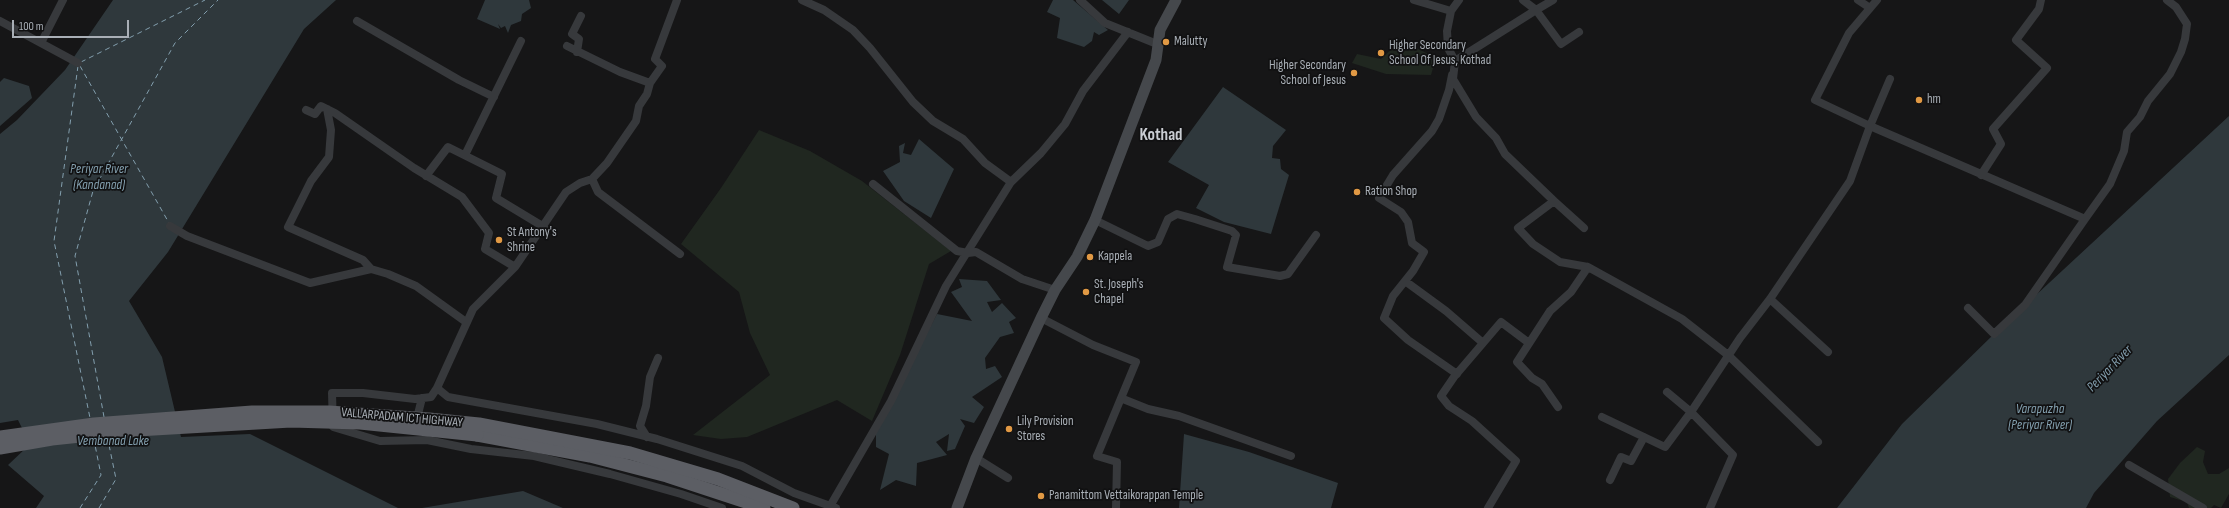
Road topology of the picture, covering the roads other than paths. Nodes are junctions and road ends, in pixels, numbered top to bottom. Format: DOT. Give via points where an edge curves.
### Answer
graph roads {
  1 [pos="63,0"];
  2 [pos="677,0"];
  3 [pos="802,0"];
  4 [pos="1080,0"];
  5 [pos="1176,0"];
  6 [pos="1414,0"];
  7 [pos="1459,0"];
  8 [pos="1523,0"];
  9 [pos="1553,0"];
  10 [pos="1858,0"];
  11 [pos="1877,0"];
  12 [pos="2041,0"];
  13 [pos="2167,0"];
  14 [pos="1870,8"];
  15 [pos="1536,10"];
  16 [pos="1451,11"];
  17 [pos="581,16"];
  18 [pos="0,21"];
  19 [pos="357,21"];
  20 [pos="1128,32"];
  21 [pos="1580,32"];
  22 [pos="522,41"];
  23 [pos="41,43"];
  24 [pos="1157,44"];
  25 [pos="567,46"];
  26 [pos="576,52"];
  27 [pos="1454,61"];
  28 [pos="78,63"];
  29 [pos="1452,74"];
  30 [pos="1890,79"];
  31 [pos="650,83"];
  32 [pos="494,97"];
  33 [pos="327,109"];
  34 [pos="306,110"];
  35 [pos="1870,126"];
  36 [pos="464,155"];
  37 [pos="1981,175"];
  38 [pos="426,176"];
  39 [pos="592,179"];
  40 [pos="1011,182"];
  41 [pos="873,184"];
  42 [pos="1554,201"];
  43 [pos="2085,219"];
  44 [pos="1095,220"];
  45 [pos="170,226"];
  46 [pos="544,227"];
  47 [pos="1584,228"];
  48 [pos="1316,235"];
  49 [pos="968,253"];
  50 [pos="680,254"];
  51 [pos="515,267"];
  52 [pos="1588,267"];
  53 [pos="371,269"];
  54 [pos="1405,281"];
  55 [pos="1055,290"];
  56 [pos="1770,299"];
  57 [pos="1968,308"];
  58 [pos="1041,318"];
  59 [pos="466,322"];
  60 [pos="1483,343"];
  61 [pos="1529,343"];
  62 [pos="1828,352"];
  63 [pos="1728,355"];
  64 [pos="658,358"];
  65 [pos="1457,374"];
  66 [pos="437,388"];
  67 [pos="1667,392"];
  68 [pos="422,398"];
  69 [pos="1123,399"];
  70 [pos="1558,407"];
  71 [pos="1691,412"];
  72 [pos="1602,417"];
  73 [pos="0,437"];
  74 [pos="647,437"];
  75 [pos="1644,437"];
  76 [pos="412,440"];
  77 [pos="1818,442"];
  78 [pos="0,448"];
  79 [pos="1290,456"];
  80 [pos="976,458"];
  81 [pos="2129,465"];
  82 [pos="1008,478"];
  83 [pos="1610,480"];
  84 [pos="789,490"];
  85 [pos="832,507"];
  86 [pos="722,508"];
  87 [pos="764,508"];
  88 [pos="779,508"];
  89 [pos="793,508"];
  90 [pos="957,508"];
  91 [pos="1116,508"];
  92 [pos="1488,508"];
  93 [pos="1710,508"];
  94 [pos="2203,508"];
  1 -- 23 [label="street"];
  2 -- 31 [label="street" via="655,59 662,66"];
  3 -- 40 [label="street" via="824,10 853,30 918,107 933,121 963,139 985,163"];
  4 -- 20 [label="street" via="1105,22"];
  5 -- 24 [label="main road" via="1160,30"];
  6 -- 16 [label="street"];
  7 -- 16 [label="street"];
  8 -- 15 [label="street"];
  9 -- 15 [label="street"];
  10 -- 14 [label="street"];
  11 -- 14 [label="street"];
  12 -- 37 [label="street" via="2039,9 2016,40 2047,68 1993,129 2001,144"];
  13 -- 43 [label="street" via="2176,7 2187,24 2181,52 2170,74 2127,132 2124,151 2110,184"];
  14 -- 35 [label="street" via="1849,33 1816,100"];
  15 -- 21 [label="street" via="1561,44"];
  15 -- 27 [label="street"];
  16 -- 27 [label="street" via="1447,30 1448,48"];
  17 -- 26 [label="street" via="572,34 578,40"];
  18 -- 23 [label="street"];
  19 -- 32 [label="street" via="459,80"];
  20 -- 24 [label="street"];
  20 -- 40 [label="street" via="1083,91 1065,124 1041,153"];
  22 -- 32 [label="street"];
  23 -- 28 [label="street"];
  24 -- 44 [label="main road" via="1156,60"];
  25 -- 26 [label="street"];
  26 -- 31 [label="street"];
  27 -- 29 [label="street"];
  29 -- 42 [label="street" via="1476,116 1496,138 1505,154"];
  29 -- 54 [label="street" via="1439,119 1432,131 1393,175 1378,198 1401,212 1408,222 1412,243 1424,252"];
  30 -- 35 [label="street"];
  31 -- 39 [label="street" via="647,94 639,106 636,122 608,163"];
  32 -- 36 [label="street"];
  33 -- 34 [label="street" via="321,106 315,114"];
  33 -- 38 [label="street"];
  33 -- 53 [label="street" via="330,130 329,157 311,181 288,227 363,260"];
  35 -- 37 [label="street"];
  35 -- 56 [label="street" via="1850,181"];
  36 -- 38 [label="street" via="448,147"];
  36 -- 46 [label="street" via="502,174 496,198"];
  37 -- 43 [label="street"];
  38 -- 51 [label="street" via="462,198 489,233 485,249"];
  39 -- 46 [label="street" via="566,192"];
  39 -- 50 [label="street" via="598,192"];
  40 -- 49 [label="street"];
  41 -- 49 [label="street" via="957,251"];
  42 -- 47 [label="street"];
  42 -- 52 [label="street" via="1518,228 1533,244 1560,262"];
  43 -- 57 [label="street" via="2025,305 1994,334"];
  44 -- 48 [label="street" via="1148,246 1158,242 1168,219 1177,214 1195,219 1232,231 1236,235 1227,267 1280,276 1288,274"];
  44 -- 55 [label="main road" via="1077,257"];
  45 -- 53 [label="street" via="187,236 310,283"];
  46 -- 51 [label="street"];
  49 -- 55 [label="street" via="976,252 1022,280"];
  49 -- 85 [label="street" via="946,286 891,402"];
  51 -- 59 [label="street" via="473,309"];
  52 -- 61 [label="street" via="1572,292 1550,311"];
  52 -- 63 [label="street" via="1682,319"];
  53 -- 59 [label="street" via="416,286"];
  54 -- 60 [label="street" via="1446,311"];
  54 -- 65 [label="street" via="1393,296 1384,318 1408,340"];
  55 -- 58 [label="main road"];
  56 -- 62 [label="street"];
  56 -- 63 [label="street"];
  58 -- 69 [label="street" via="1093,345 1136,362"];
  58 -- 80 [label="main road"];
  59 -- 66 [label="street"];
  60 -- 61 [label="street" via="1501,322"];
  60 -- 65 [label="street"];
  61 -- 70 [label="street" via="1517,362 1532,378 1542,384"];
  63 -- 71 [label="street"];
  63 -- 77 [label="street"];
  64 -- 74 [label="street" via="650,377 640,426"];
  65 -- 92 [label="street" via="1441,396 1449,406 1472,421 1516,461"];
  66 -- 68 [label="street" via="431,397"];
  66 -- 74 [label="street" via="448,398 597,424"];
  67 -- 71 [label="street"];
  68 -- 76 [label="street"];
  68 -- 76 [label="street" via="332,393 333,427 380,441"];
  69 -- 79 [label="street" via="1148,409 1179,416"];
  69 -- 91 [label="street" via="1098,456 1116,462"];
  71 -- 75 [label="street" via="1664,447"];
  71 -- 93 [label="street" via="1733,455"];
  72 -- 75 [label="street"];
  73 -- 89 [label="highway, VALLARPADAM ICT HIGHWAY, bridge" via="101,423 252,412 336,412 421,418 479,424 630,453 718,479"];
  74 -- 84 [label="street" via="742,466"];
  75 -- 83 [label="street" via="1631,461 1621,457"];
  76 -- 86 [label="street" via="534,456 610,474"];
  78 -- 87 [label="highway, VALLARPADAM ICT HIGHWAY, bridge" via="52,439 232,423 360,423 477,435 590,456 667,476"];
  80 -- 82 [label="street"];
  80 -- 90 [label="main road"];
  81 -- 94 [label="street"];
  84 -- 85 [label="street"];
  84 -- 88 [label="street"];
}
